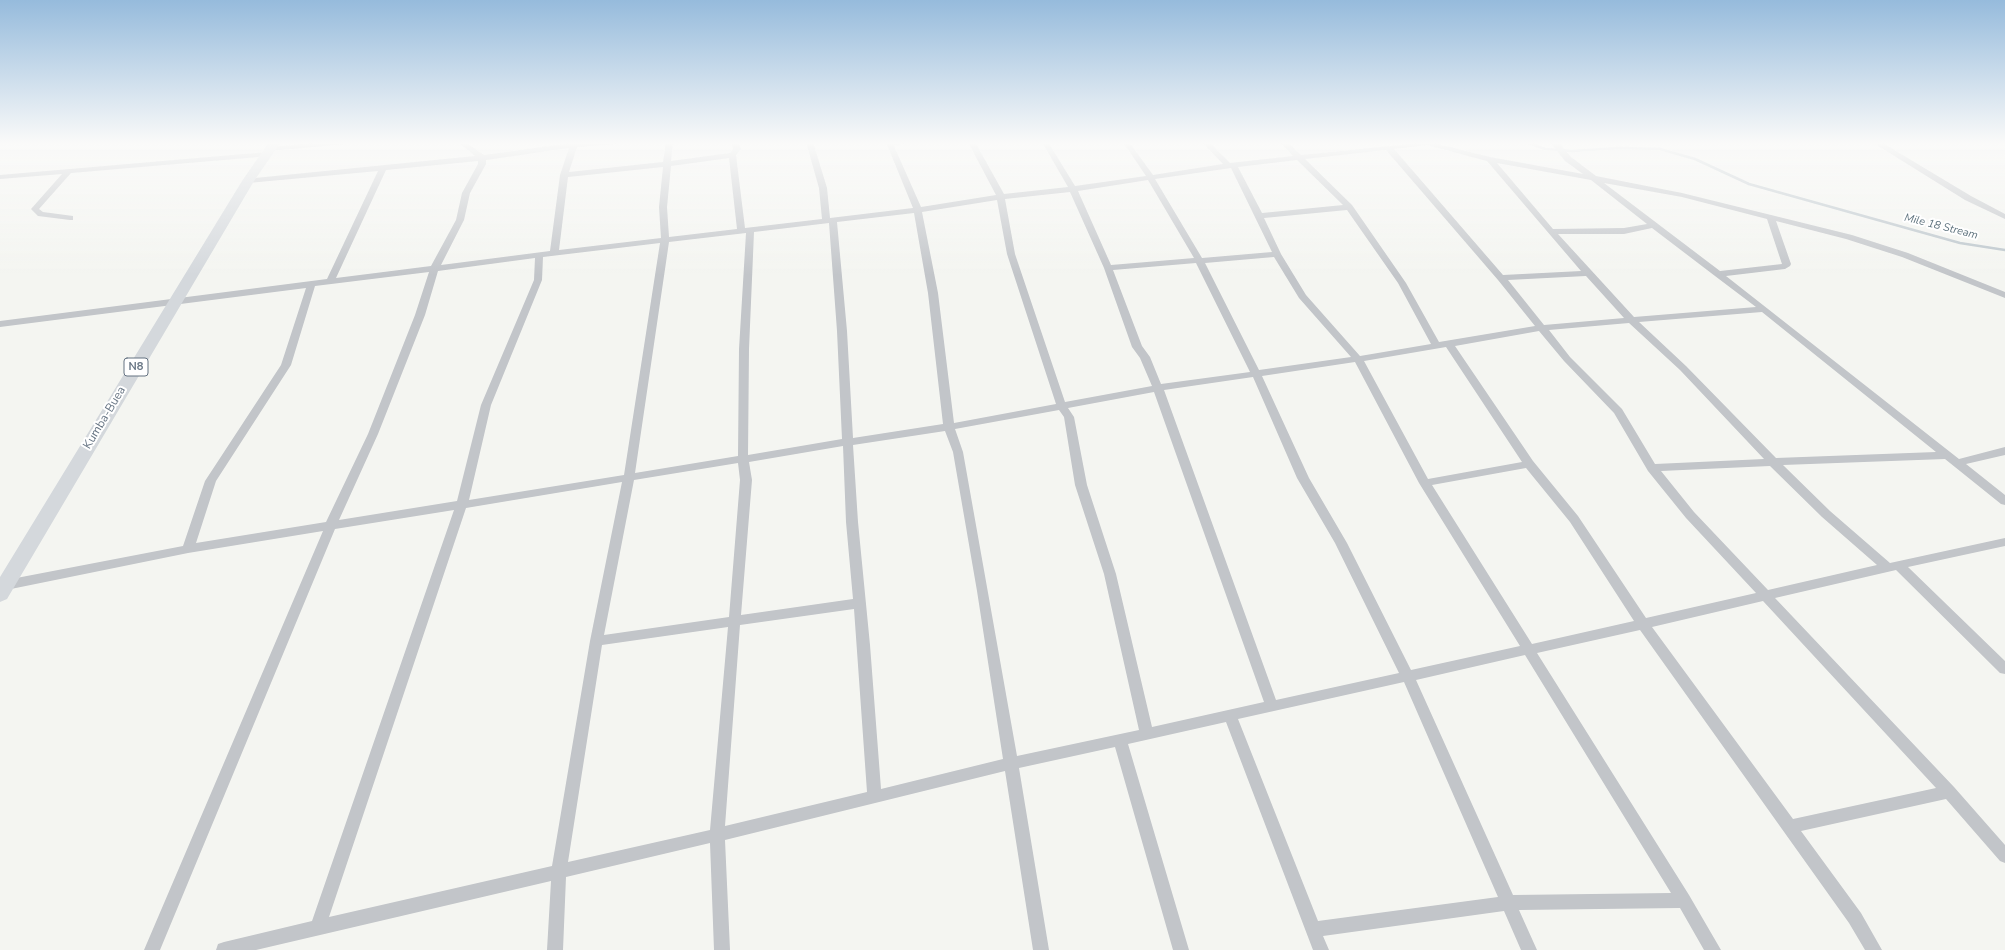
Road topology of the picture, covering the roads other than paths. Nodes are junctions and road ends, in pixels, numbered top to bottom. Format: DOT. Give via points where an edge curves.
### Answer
graph roads {
  1 [pos="55,186"];
  2 [pos="245,186"];
  3 [pos="374,186"];
  4 [pos="470,186"];
  5 [pos="563,186"];
  6 [pos="664,186"];
  7 [pos="737,186"];
  8 [pos="822,186"];
  9 [pos="908,186"];
  10 [pos="995,186"];
  11 [pos="1071,186"];
  12 [pos="1097,186"];
  13 [pos="1156,186"];
  14 [pos="1242,186"];
  15 [pos="1327,186"];
  16 [pos="1422,186"];
  17 [pos="1513,186"];
  18 [pos="1604,186"];
  19 [pos="1632,186"];
  20 [pos="1949,186"];
  21 [pos="1073,190"];
  22 [pos="1001,197"];
  23 [pos="1349,207"];
  24 [pos="918,210"];
  25 [pos="1259,216"];
  26 [pos="2005,217"];
  27 [pos="70,218"];
  28 [pos="1770,218"];
  29 [pos="829,221"];
  30 [pos="1653,225"];
  31 [pos="745,231"];
  32 [pos="1552,232"];
  33 [pos="665,240"];
  34 [pos="554,253"];
  35 [pos="1277,254"];
  36 [pos="539,256"];
  37 [pos="1198,260"];
  38 [pos="1108,268"];
  39 [pos="434,269"];
  40 [pos="1588,273"];
  41 [pos="1718,274"];
  42 [pos="1501,278"];
  43 [pos="330,282"];
  44 [pos="311,285"];
  45 [pos="2005,295"];
  46 [pos="176,302"];
  47 [pos="1764,308"];
  48 [pos="1631,320"];
  49 [pos="0,324"];
  50 [pos="1542,328"];
  51 [pos="1448,342"];
  52 [pos="1436,345"];
  53 [pos="1358,359"];
  54 [pos="1256,374"];
  55 [pos="1158,388"];
  56 [pos="1062,407"];
  57 [pos="949,428"];
  58 [pos="848,442"];
  59 [pos="2005,451"];
  60 [pos="1947,455"];
  61 [pos="743,459"];
  62 [pos="1773,462"];
  63 [pos="1956,463"];
  64 [pos="1529,464"];
  65 [pos="1652,468"];
  66 [pos="629,477"];
  67 [pos="1425,483"];
  68 [pos="2005,501"];
  69 [pos="462,504"];
  70 [pos="332,525"];
  71 [pos="2005,542"];
  72 [pos="188,549"];
  73 [pos="1893,566"];
  74 [pos="3,590"];
  75 [pos="1763,595"];
  76 [pos="860,603"];
  77 [pos="736,621"];
  78 [pos="1643,624"];
  79 [pos="596,641"];
  80 [pos="1528,650"];
  81 [pos="2005,670"];
  82 [pos="1407,675"];
  83 [pos="1272,707"];
  84 [pos="1230,715"];
  85 [pos="1147,734"];
  86 [pos="1120,740"];
  87 [pos="1010,764"];
  88 [pos="1949,792"];
  89 [pos="874,797"];
  90 [pos="1789,827"];
  91 [pos="717,835"];
  92 [pos="2005,856"];
  93 [pos="560,871"];
  94 [pos="1684,900"];
  95 [pos="1509,903"];
  96 [pos="318,927"];
  97 [pos="1314,930"];
  98 [pos="152,950"];
  99 [pos="224,950"];
  100 [pos="555,950"];
  101 [pos="722,950"];
  102 [pos="1041,950"];
  103 [pos="1181,950"];
  104 [pos="1322,950"];
  105 [pos="1529,950"];
  106 [pos="1713,950"];
  107 [pos="1874,950"];
  1 -- 27 [label="street" via="35,209 41,214"];
  2 -- 46 [label="highway, Kumba-Buea / N8"];
  3 -- 43 [label="street"];
  4 -- 39 [label="street" via="460,220"];
  5 -- 34 [label="street"];
  6 -- 33 [label="street"];
  7 -- 31 [label="street"];
  8 -- 29 [label="street"];
  9 -- 24 [label="street"];
  10 -- 22 [label="street"];
  11 -- 21 [label="street"];
  12 -- 21 [label="street"];
  13 -- 37 [label="street"];
  14 -- 25 [label="street"];
  15 -- 23 [label="street"];
  16 -- 42 [label="street"];
  17 -- 32 [label="street"];
  18 -- 30 [label="street"];
  19 -- 28 [label="street" via="1682,195"];
  20 -- 26 [label="street"];
  21 -- 22 [label="street"];
  21 -- 38 [label="street"];
  22 -- 24 [label="street"];
  22 -- 56 [label="street" via="1011,254"];
  23 -- 25 [label="street"];
  23 -- 52 [label="street" via="1402,283"];
  24 -- 29 [label="street"];
  24 -- 57 [label="street" via="934,293"];
  25 -- 35 [label="street"];
  28 -- 41 [label="street" via="1787,264"];
  28 -- 45 [label="street" via="1876,245"];
  29 -- 31 [label="street"];
  29 -- 58 [label="street" via="842,331"];
  30 -- 32 [label="street" via="1624,231"];
  30 -- 41 [label="street"];
  31 -- 33 [label="street"];
  31 -- 61 [label="street"];
  32 -- 40 [label="street"];
  33 -- 34 [label="street"];
  33 -- 66 [label="street"];
  34 -- 36 [label="street"];
  35 -- 37 [label="street"];
  35 -- 53 [label="street" via="1307,303"];
  36 -- 39 [label="street"];
  36 -- 69 [label="street" via="538,280 486,406"];
  37 -- 38 [label="street"];
  37 -- 54 [label="street"];
  38 -- 55 [label="street" via="1137,347 1145,357"];
  39 -- 43 [label="street"];
  39 -- 70 [label="street" via="420,315 373,434"];
  40 -- 42 [label="street"];
  40 -- 48 [label="street"];
  41 -- 47 [label="street"];
  42 -- 50 [label="street"];
  43 -- 44 [label="street"];
  44 -- 46 [label="street"];
  44 -- 72 [label="street" via="286,365 211,481"];
  46 -- 49 [label="street"];
  46 -- 74 [label="highway, Kumba-Buea / N8"];
  47 -- 48 [label="street"];
  47 -- 60 [label="street"];
  48 -- 50 [label="street"];
  48 -- 62 [label="street" via="1683,368"];
  50 -- 51 [label="street"];
  50 -- 65 [label="street" via="1567,359 1618,411"];
  51 -- 52 [label="street"];
  51 -- 64 [label="street"];
  52 -- 53 [label="street"];
  53 -- 54 [label="street"];
  53 -- 67 [label="street"];
  54 -- 55 [label="street"];
  54 -- 82 [label="street" via="1302,478 1341,543"];
  55 -- 56 [label="street"];
  55 -- 83 [label="street"];
  56 -- 57 [label="street"];
  56 -- 85 [label="street" via="1069,417 1081,485 1110,574"];
  57 -- 58 [label="street"];
  57 -- 87 [label="street" via="956,443 961,468"];
  58 -- 61 [label="street"];
  58 -- 76 [label="street"];
  59 -- 63 [label="street"];
  60 -- 62 [label="street"];
  60 -- 63 [label="street"];
  61 -- 66 [label="street"];
  61 -- 77 [label="street" via="746,480"];
  62 -- 65 [label="street"];
  62 -- 73 [label="street" via="1826,514"];
  63 -- 68 [label="street"];
  64 -- 67 [label="street"];
  64 -- 78 [label="street" via="1574,519"];
  65 -- 75 [label="street" via="1690,515"];
  66 -- 69 [label="street"];
  66 -- 79 [label="street"];
  67 -- 80 [label="street"];
  69 -- 70 [label="street"];
  69 -- 96 [label="street"];
  70 -- 72 [label="street"];
  70 -- 98 [label="street"];
  71 -- 73 [label="street"];
  72 -- 74 [label="street"];
  73 -- 75 [label="street"];
  73 -- 81 [label="street"];
  75 -- 78 [label="street"];
  75 -- 88 [label="street"];
  76 -- 77 [label="street"];
  76 -- 89 [label="street"];
  77 -- 79 [label="street"];
  77 -- 91 [label="street"];
  78 -- 80 [label="street"];
  78 -- 90 [label="street"];
  79 -- 93 [label="street"];
  80 -- 82 [label="street"];
  80 -- 94 [label="street"];
  82 -- 83 [label="street"];
  82 -- 95 [label="street"];
  83 -- 84 [label="street"];
  84 -- 85 [label="street"];
  84 -- 97 [label="street"];
  85 -- 86 [label="street"];
  86 -- 87 [label="street"];
  86 -- 103 [label="street"];
  87 -- 89 [label="street"];
  87 -- 102 [label="street"];
  88 -- 90 [label="street"];
  88 -- 92 [label="street"];
  89 -- 91 [label="street"];
  90 -- 107 [label="street" via="1855,918"];
  91 -- 93 [label="street"];
  91 -- 101 [label="street"];
  93 -- 96 [label="street"];
  93 -- 100 [label="street"];
  94 -- 95 [label="street"];
  94 -- 106 [label="street"];
  95 -- 97 [label="street"];
  95 -- 105 [label="street"];
  96 -- 99 [label="street"];
  97 -- 104 [label="street"];
}
